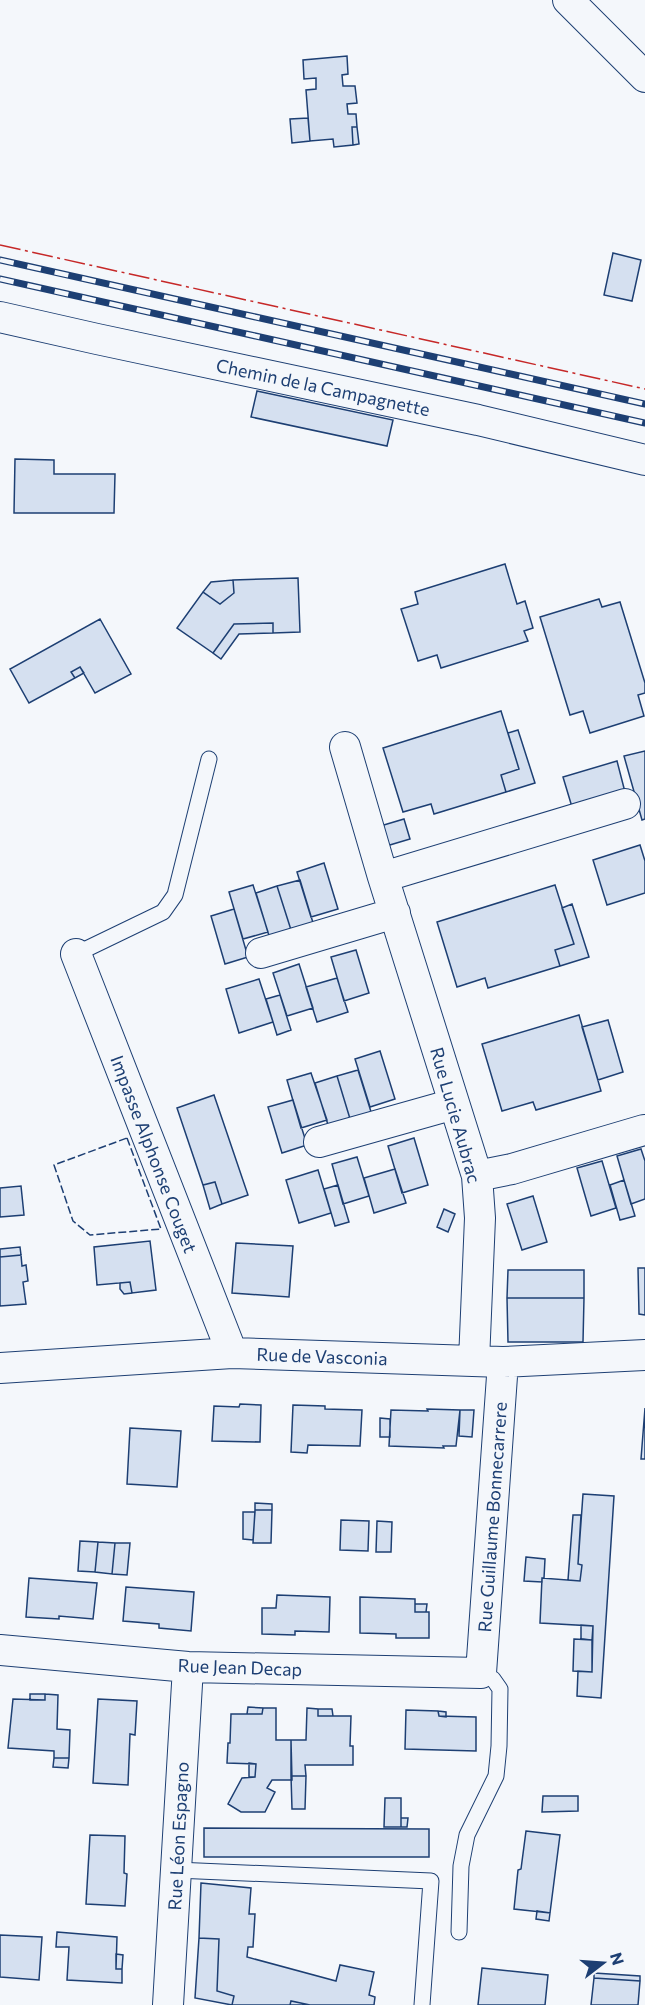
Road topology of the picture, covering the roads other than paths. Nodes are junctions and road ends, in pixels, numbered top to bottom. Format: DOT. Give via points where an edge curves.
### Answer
graph roads {
  1 [pos="568,0"];
  2 [pos="645,77"];
  3 [pos="0,317"];
  4 [pos="645,460"];
  5 [pos="345,747"];
  6 [pos="209,759"];
  7 [pos="625,804"];
  8 [pos="383,877"];
  9 [pos="394,914"];
  10 [pos="261,953"];
  11 [pos="76,954"];
  12 [pos="454,1104"];
  13 [pos="644,1130"];
  14 [pos="319,1142"];
  15 [pos="477,1176"];
  16 [pos="232,1353"];
  17 [pos="645,1355"];
  18 [pos="474,1361"];
  19 [pos="503,1362"];
  20 [pos="0,1368"];
  21 [pos="0,1650"];
  22 [pos="188,1666"];
  23 [pos="481,1673"];
  24 [pos="176,1869"];
  25 [pos="459,1932"];
  26 [pos="168,2005"];
  27 [pos="422,2005"];
  1 -- 2 [label="street"];
  3 -- 4 [label="street, Chemin de la Campagnette"];
  5 -- 8 [label="street, Rue Lucie Aubrac"];
  6 -- 11 [label="lane" via="175,895 163,912"];
  7 -- 8 [label="street"];
  8 -- 9 [label="street, Rue Lucie Aubrac"];
  9 -- 10 [label="street"];
  9 -- 12 [label="street, Rue Lucie Aubrac"];
  11 -- 16 [label="street, Impasse Alphonse Couget"];
  12 -- 14 [label="street"];
  12 -- 15 [label="street, Rue Lucie Aubrac"];
  13 -- 15 [label="street"];
  15 -- 18 [label="street, Rue Lucie Aubrac" via="480,1218"];
  16 -- 18 [label="street, Rue de Vasconia"];
  16 -- 20 [label="street, Rue de Vasconia"];
  17 -- 19 [label="street, Rue de Vasconia"];
  18 -- 19 [label="street, Rue de Vasconia"];
  19 -- 23 [label="street, Rue Guillaume Bonnecarrere"];
  21 -- 22 [label="street, Rue Jean Decap"];
  22 -- 23 [label="street, Rue Jean Decap"];
  22 -- 24 [label="street, Rue Léon Espagno"];
  23 -- 25 [label="lane" via="493,1679 500,1689 499,1746 496,1776 467,1835 461,1866"];
  24 -- 26 [label="street, Rue Léon Espagno"];
  24 -- 27 [label="lane" via="431,1881"];
}
